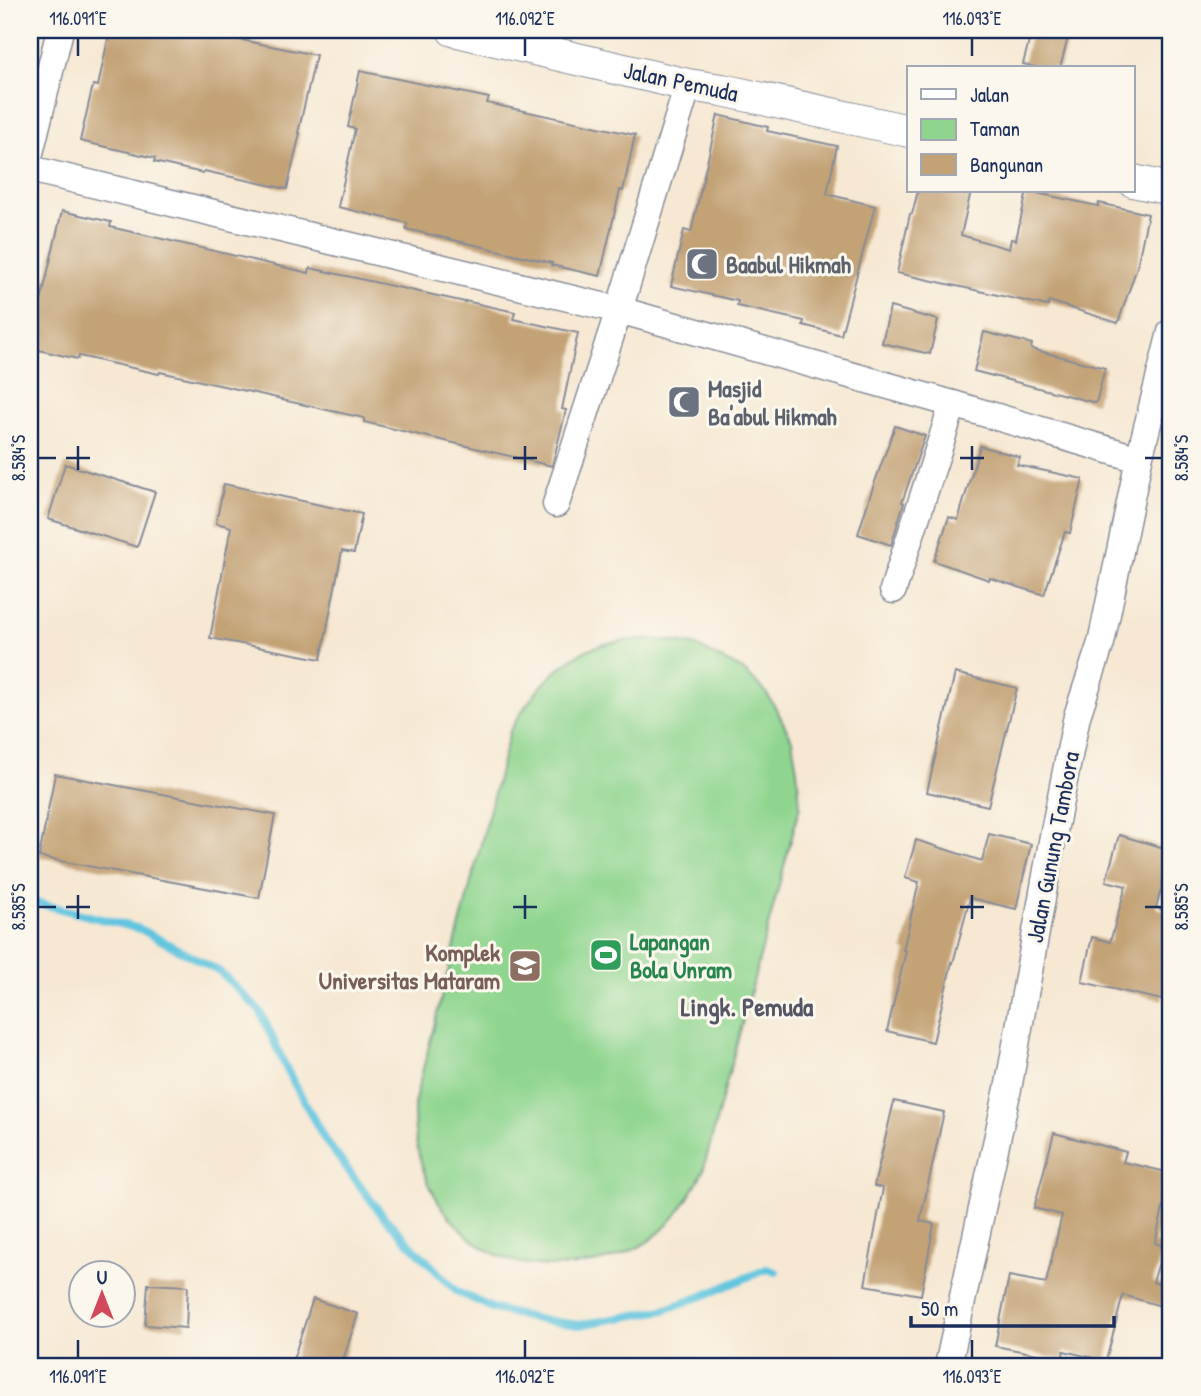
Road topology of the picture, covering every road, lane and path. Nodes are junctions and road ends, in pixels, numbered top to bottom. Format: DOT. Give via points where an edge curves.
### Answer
graph roads {
  1 [pos="60,30"];
  2 [pos="453,30"];
  3 [pos="688,85"];
  4 [pos="907,131"];
  5 [pos="30,153"];
  6 [pos="30,169"];
  7 [pos="1134,181"];
  8 [pos="1171,189"];
  9 [pos="619,310"];
  10 [pos="1171,332"];
  11 [pos="953,404"];
  12 [pos="1139,459"];
  13 [pos="556,504"];
  14 [pos="893,590"];
  15 [pos="948,1366"];
  1 -- 5 [label="street"];
  2 -- 3 [label="street, Jalan Pemuda"];
  3 -- 4 [label="street, Jalan Pemuda"];
  3 -- 9 [label="street"];
  6 -- 9 [label="street"];
  7 -- 8 [label="street"];
  9 -- 11 [label="street"];
  9 -- 13 [label="street"];
  10 -- 12 [label="street, Jalan Gunung Tambora"];
  11 -- 12 [label="street"];
  11 -- 14 [label="street"];
  12 -- 15 [label="street, Jalan Gunung Tambora" via="1103,635 1077,716 1009,1084"];
}
